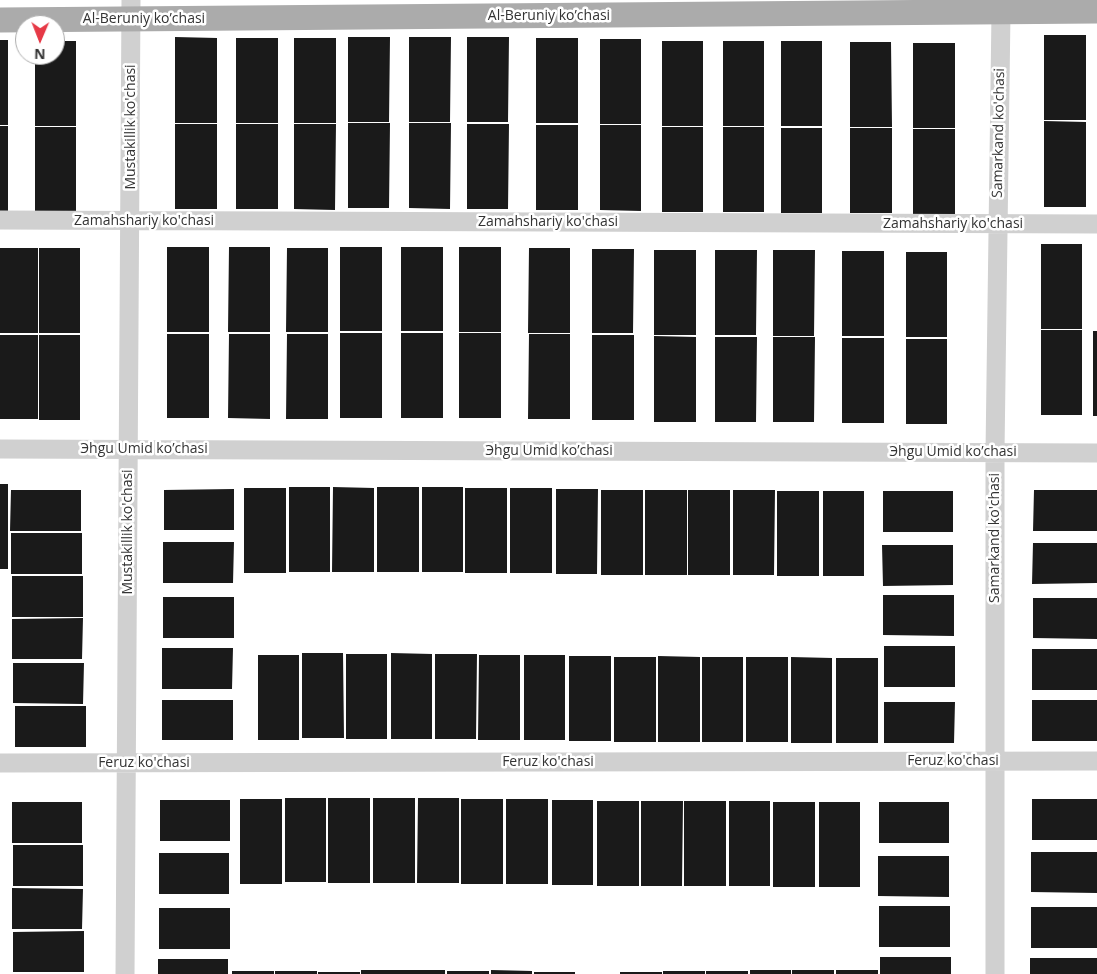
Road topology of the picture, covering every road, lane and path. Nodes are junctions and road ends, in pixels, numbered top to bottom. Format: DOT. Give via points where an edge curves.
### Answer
graph roads {
  1 [pos="131,10"];
  2 [pos="1097,11"];
  3 [pos="1001,12"];
  4 [pos="0,20"];
  5 [pos="0,220"];
  6 [pos="130,221"];
  7 [pos="998,224"];
  8 [pos="1097,224"];
  9 [pos="0,449"];
  10 [pos="128,449"];
  11 [pos="995,452"];
  12 [pos="1097,453"];
  13 [pos="994,760"];
  14 [pos="1097,761"];
  15 [pos="0,763"];
  16 [pos="126,763"];
  17 [pos="125,974"];
  18 [pos="995,974"];
  1 -- 3 [label="main road, Al-Beruniy ko’chasi"];
  1 -- 4 [label="main road, Al-Beruniy ko’chasi"];
  1 -- 6 [label="street, Mustakillik ko'chasi"];
  2 -- 3 [label="main road, Al-Beruniy ko’chasi"];
  3 -- 7 [label="street, Samarkand ko'chasi"];
  5 -- 6 [label="street, Zamahshariy ko'chasi"];
  6 -- 7 [label="street, Zamahshariy ko'chasi"];
  6 -- 10 [label="street, Mustakillik ko'chasi"];
  7 -- 8 [label="street, Zamahshariy ko'chasi"];
  7 -- 11 [label="street, Samarkand ko'chasi"];
  9 -- 10 [label="street, Эhgu Umid ko’chasi"];
  10 -- 11 [label="street, Эhgu Umid ko’chasi"];
  10 -- 16 [label="street, Mustakillik ko'chasi"];
  11 -- 12 [label="street, Эhgu Umid ko’chasi"];
  11 -- 13 [label="street, Samarkand ko'chasi"];
  13 -- 14 [label="street, Feruz ko'chasi"];
  13 -- 16 [label="street, Feruz ko'chasi"];
  13 -- 18 [label="street, Samarkand ko'chasi"];
  15 -- 16 [label="street, Feruz ko'chasi"];
  16 -- 17 [label="street, Mustakillik ko'chasi"];
}
